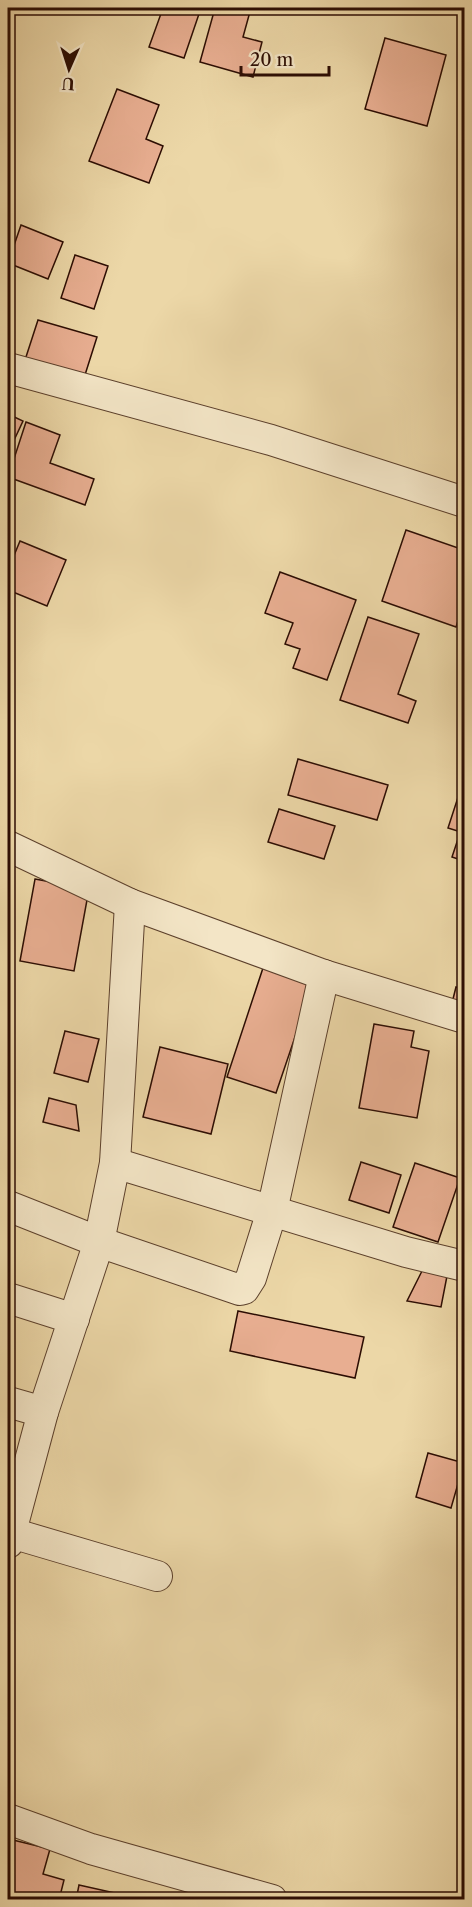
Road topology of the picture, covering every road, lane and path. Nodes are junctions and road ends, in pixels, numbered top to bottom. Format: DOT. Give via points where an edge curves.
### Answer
graph roads {
  1 [pos="8,368"];
  2 [pos="465,502"];
  3 [pos="8,846"];
  4 [pos="130,904"];
  5 [pos="324,975"];
  6 [pos="465,1018"];
  7 [pos="115,1163"];
  8 [pos="8,1206"];
  9 [pos="272,1211"];
  10 [pos="99,1242"];
  11 [pos="465,1266"];
  12 [pos="8,1298"];
  13 [pos="74,1319"];
  14 [pos="8,1402"];
  15 [pos="43,1412"];
  16 [pos="9,1536"];
  17 [pos="158,1576"];
  18 [pos="8,1819"];
  19 [pos="272,1899"];
  1 -- 2 [label="street" via="271,440"];
  3 -- 4 [label="street"];
  4 -- 5 [label="street"];
  4 -- 7 [label="street"];
  5 -- 6 [label="street"];
  5 -- 9 [label="street"];
  7 -- 9 [label="street"];
  7 -- 10 [label="street"];
  8 -- 10 [label="street"];
  9 -- 10 [label="street" via="248,1284 242,1290"];
  9 -- 11 [label="street"];
  10 -- 13 [label="street"];
  12 -- 13 [label="street"];
  13 -- 15 [label="street"];
  14 -- 15 [label="street"];
  15 -- 16 [label="street"];
  16 -- 17 [label="street"];
  18 -- 19 [label="street" via="91,1849"];
}
